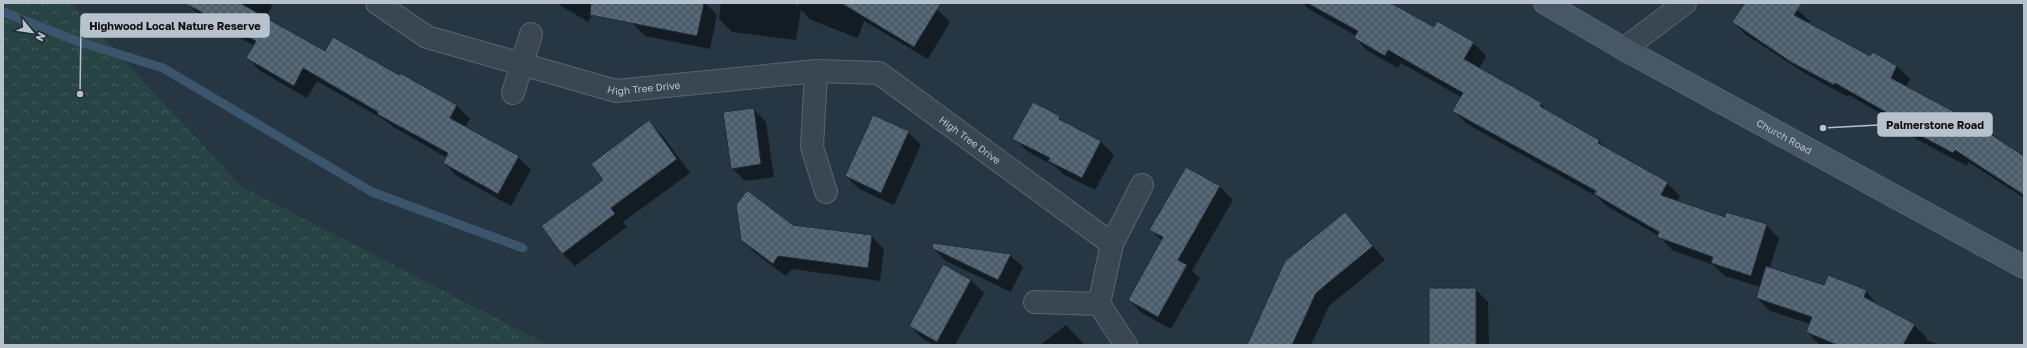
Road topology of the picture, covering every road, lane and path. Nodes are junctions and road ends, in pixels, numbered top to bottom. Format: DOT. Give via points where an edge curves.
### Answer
graph roads {
  1 [pos="377,3"];
  2 [pos="1545,3"];
  3 [pos="1685,3"];
  4 [pos="530,34"];
  5 [pos="1624,49"];
  6 [pos="522,64"];
  7 [pos="816,71"];
  8 [pos="513,93"];
  9 [pos="1142,185"];
  10 [pos="826,192"];
  11 [pos="1112,244"];
  12 [pos="2024,267"];
  13 [pos="1035,302"];
  14 [pos="1099,304"];
  15 [pos="1126,345"];
  1 -- 6 [label="street, High Tree Drive" via="427,37"];
  2 -- 5 [label="main road, Church Road"];
  3 -- 5 [label="street"];
  4 -- 6 [label="street"];
  5 -- 12 [label="main road, Church Road"];
  6 -- 7 [label="street, High Tree Drive" via="616,90"];
  6 -- 8 [label="street"];
  7 -- 10 [label="street" via="812,148"];
  7 -- 11 [label="street, High Tree Drive" via="879,73"];
  9 -- 11 [label="street"];
  11 -- 14 [label="street"];
  13 -- 14 [label="street"];
  14 -- 15 [label="street"];
}
